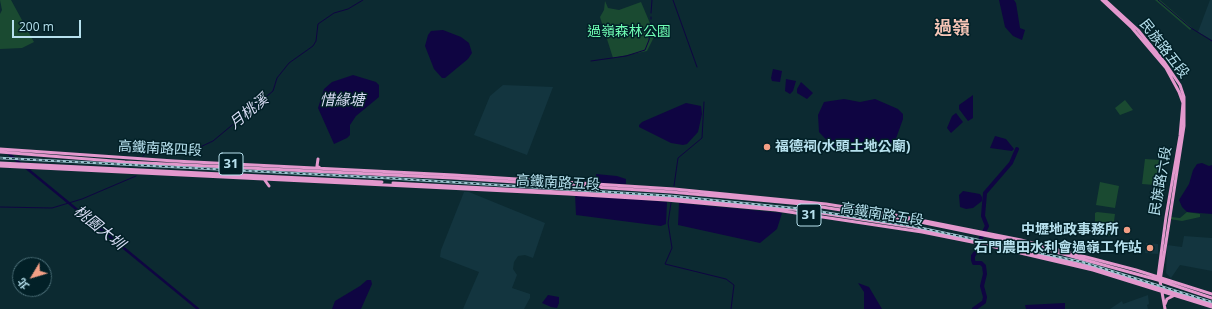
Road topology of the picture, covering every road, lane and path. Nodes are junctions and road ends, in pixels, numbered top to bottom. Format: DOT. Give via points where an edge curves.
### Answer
graph roads {
  1 [pos="1102,0"];
  2 [pos="1105,0"];
  3 [pos="1177,86"];
  4 [pos="1184,97"];
  5 [pos="1,151"];
  6 [pos="86,155"];
  7 [pos="72,158"];
  8 [pos="318,159"];
  9 [pos="174,161"];
  10 [pos="0,164"];
  11 [pos="191,165"];
  12 [pos="65,166"];
  13 [pos="320,168"];
  14 [pos="153,169"];
  15 [pos="277,169"];
  16 [pos="75,170"];
  17 [pos="307,170"];
  18 [pos="368,171"];
  19 [pos="141,172"];
  20 [pos="380,175"];
  21 [pos="275,176"];
  22 [pos="454,176"];
  23 [pos="306,178"];
  24 [pos="264,179"];
  25 [pos="354,180"];
  26 [pos="368,183"];
  27 [pos="605,185"];
  28 [pos="269,186"];
  29 [pos="448,187"];
  30 [pos="477,187"];
  31 [pos="593,187"];
  32 [pos="490,190"];
  33 [pos="722,193"];
  34 [pos="737,197"];
  35 [pos="708,200"];
  36 [pos="694,202"];
  37 [pos="870,221"];
  38 [pos="920,222"];
  39 [pos="933,222"];
  40 [pos="882,225"];
  41 [pos="922,232"];
  42 [pos="936,232"];
  43 [pos="1160,278"];
  44 [pos="1162,290"];
  45 [pos="1212,294"];
  46 [pos="1174,295"];
  47 [pos="1212,298"];
  48 [pos="1212,304"];
  49 [pos="1212,307"];
  50 [pos="1165,308"];
  1 -- 3 [label="main road, 民族路五段" via="1132,28 1166,68"];
  2 -- 4 [label="main road, 民族路五段" via="1138,30 1165,63 1180,85"];
  3 -- 43 [label="main road, 民族路六段" via="1182,103 1181,128"];
  4 -- 43 [label="main road, 民族路六段" via="1184,126"];
  5 -- 6 [label="main road, 高鐵南路四段 / 31" via="8,149"];
  5 -- 7 [label="main road, 高鐵南路四段 / 31"];
  6 -- 7 [label="main road"];
  6 -- 9 [label="main road, 高鐵南路四段 / 31"];
  7 -- 11 [label="main road, 高鐵南路四段 / 31"];
  8 -- 13 [label="main road" via="317,164"];
  9 -- 11 [label="main road"];
  9 -- 13 [label="main road, 高鐵南路四段 / 31"];
  10 -- 12 [label="main road, 高鐵南路四段 / 31"];
  10 -- 16 [label="main road, 高鐵南路四段 / 31" via="22,168"];
  11 -- 15 [label="main road, 高鐵南路四段 / 31"];
  12 -- 14 [label="main road, 高鐵南路四段 / 31"];
  12 -- 16 [label="main road"];
  13 -- 18 [label="main road, 高鐵南路四段 / 31"];
  14 -- 19 [label="main road"];
  14 -- 21 [label="main road, 高鐵南路四段 / 31"];
  15 -- 17 [label="main road, 高鐵南路四段 / 31"];
  15 -- 21 [label="main road"];
  16 -- 19 [label="main road, 高鐵南路四段 / 31"];
  17 -- 20 [label="main road, 高鐵南路四段 / 31"];
  17 -- 23 [label="main road" via="304,173"];
  18 -- 20 [label="main road"];
  18 -- 22 [label="main road, 高鐵南路四段 / 31"];
  19 -- 24 [label="main road, 高鐵南路四段 / 31"];
  20 -- 22 [label="main road, 高鐵南路四段 / 31"];
  21 -- 23 [label="main road, 高鐵南路四段 / 31"];
  22 -- 27 [label="main road, 高鐵南路五段 / 31"];
  22 -- 31 [label="main road, 高鐵南路五段 / 31"];
  23 -- 25 [label="main road, 高鐵南路四段 / 31"];
  24 -- 26 [label="main road, 高鐵南路四段 / 31"];
  24 -- 28 [label="main road"];
  25 -- 26 [label="main road"];
  25 -- 29 [label="main road, 高鐵南路四段 / 31"];
  26 -- 29 [label="main road, 高鐵南路四段 / 31"];
  27 -- 31 [label="main road"];
  27 -- 33 [label="main road, 高鐵南路五段 / 31"];
  29 -- 30 [label="main road, 高鐵南路五段 / 31"];
  29 -- 32 [label="main road, 高鐵南路五段 / 31"];
  30 -- 32 [label="main road"];
  30 -- 35 [label="main road, 高鐵南路五段 / 31"];
  31 -- 34 [label="main road, 高鐵南路五段 / 31"];
  32 -- 36 [label="main road, 高鐵南路五段 / 31"];
  33 -- 34 [label="main road"];
  33 -- 39 [label="main road, 高鐵南路五段 / 31" via="838,205"];
  34 -- 38 [label="main road, 高鐵南路五段 / 31"];
  35 -- 36 [label="main road"];
  35 -- 37 [label="main road, 高鐵南路五段 / 31" via="802,210"];
  36 -- 40 [label="main road, 高鐵南路五段 / 31" via="776,210"];
  37 -- 40 [label="main road"];
  37 -- 42 [label="main road, 高鐵南路五段 / 31"];
  38 -- 39 [label="main road"];
  38 -- 43 [label="main road, 高鐵南路五段 / 31" via="1027,244"];
  39 -- 43 [label="main road, 高鐵南路五段 / 31" via="1048,246"];
  40 -- 41 [label="main road, 高鐵南路五段 / 31"];
  41 -- 42 [label="main road"];
  41 -- 44 [label="main road, 高鐵南路五段 / 31" via="1075,266"];
  42 -- 44 [label="main road, 高鐵南路五段 / 31" via="1091,267"];
  43 -- 44 [label="main road, 民族路六段"];
  43 -- 45 [label="main road, 31"];
  43 -- 47 [label="main road, 31"];
  44 -- 46 [label="main road, 31"];
  44 -- 48 [label="main road, 31"];
  44 -- 50 [label="main road, 民族路六段"];
  46 -- 49 [label="main road, 31"];
  46 -- 50 [label="main road" via="1167,299"];
}
